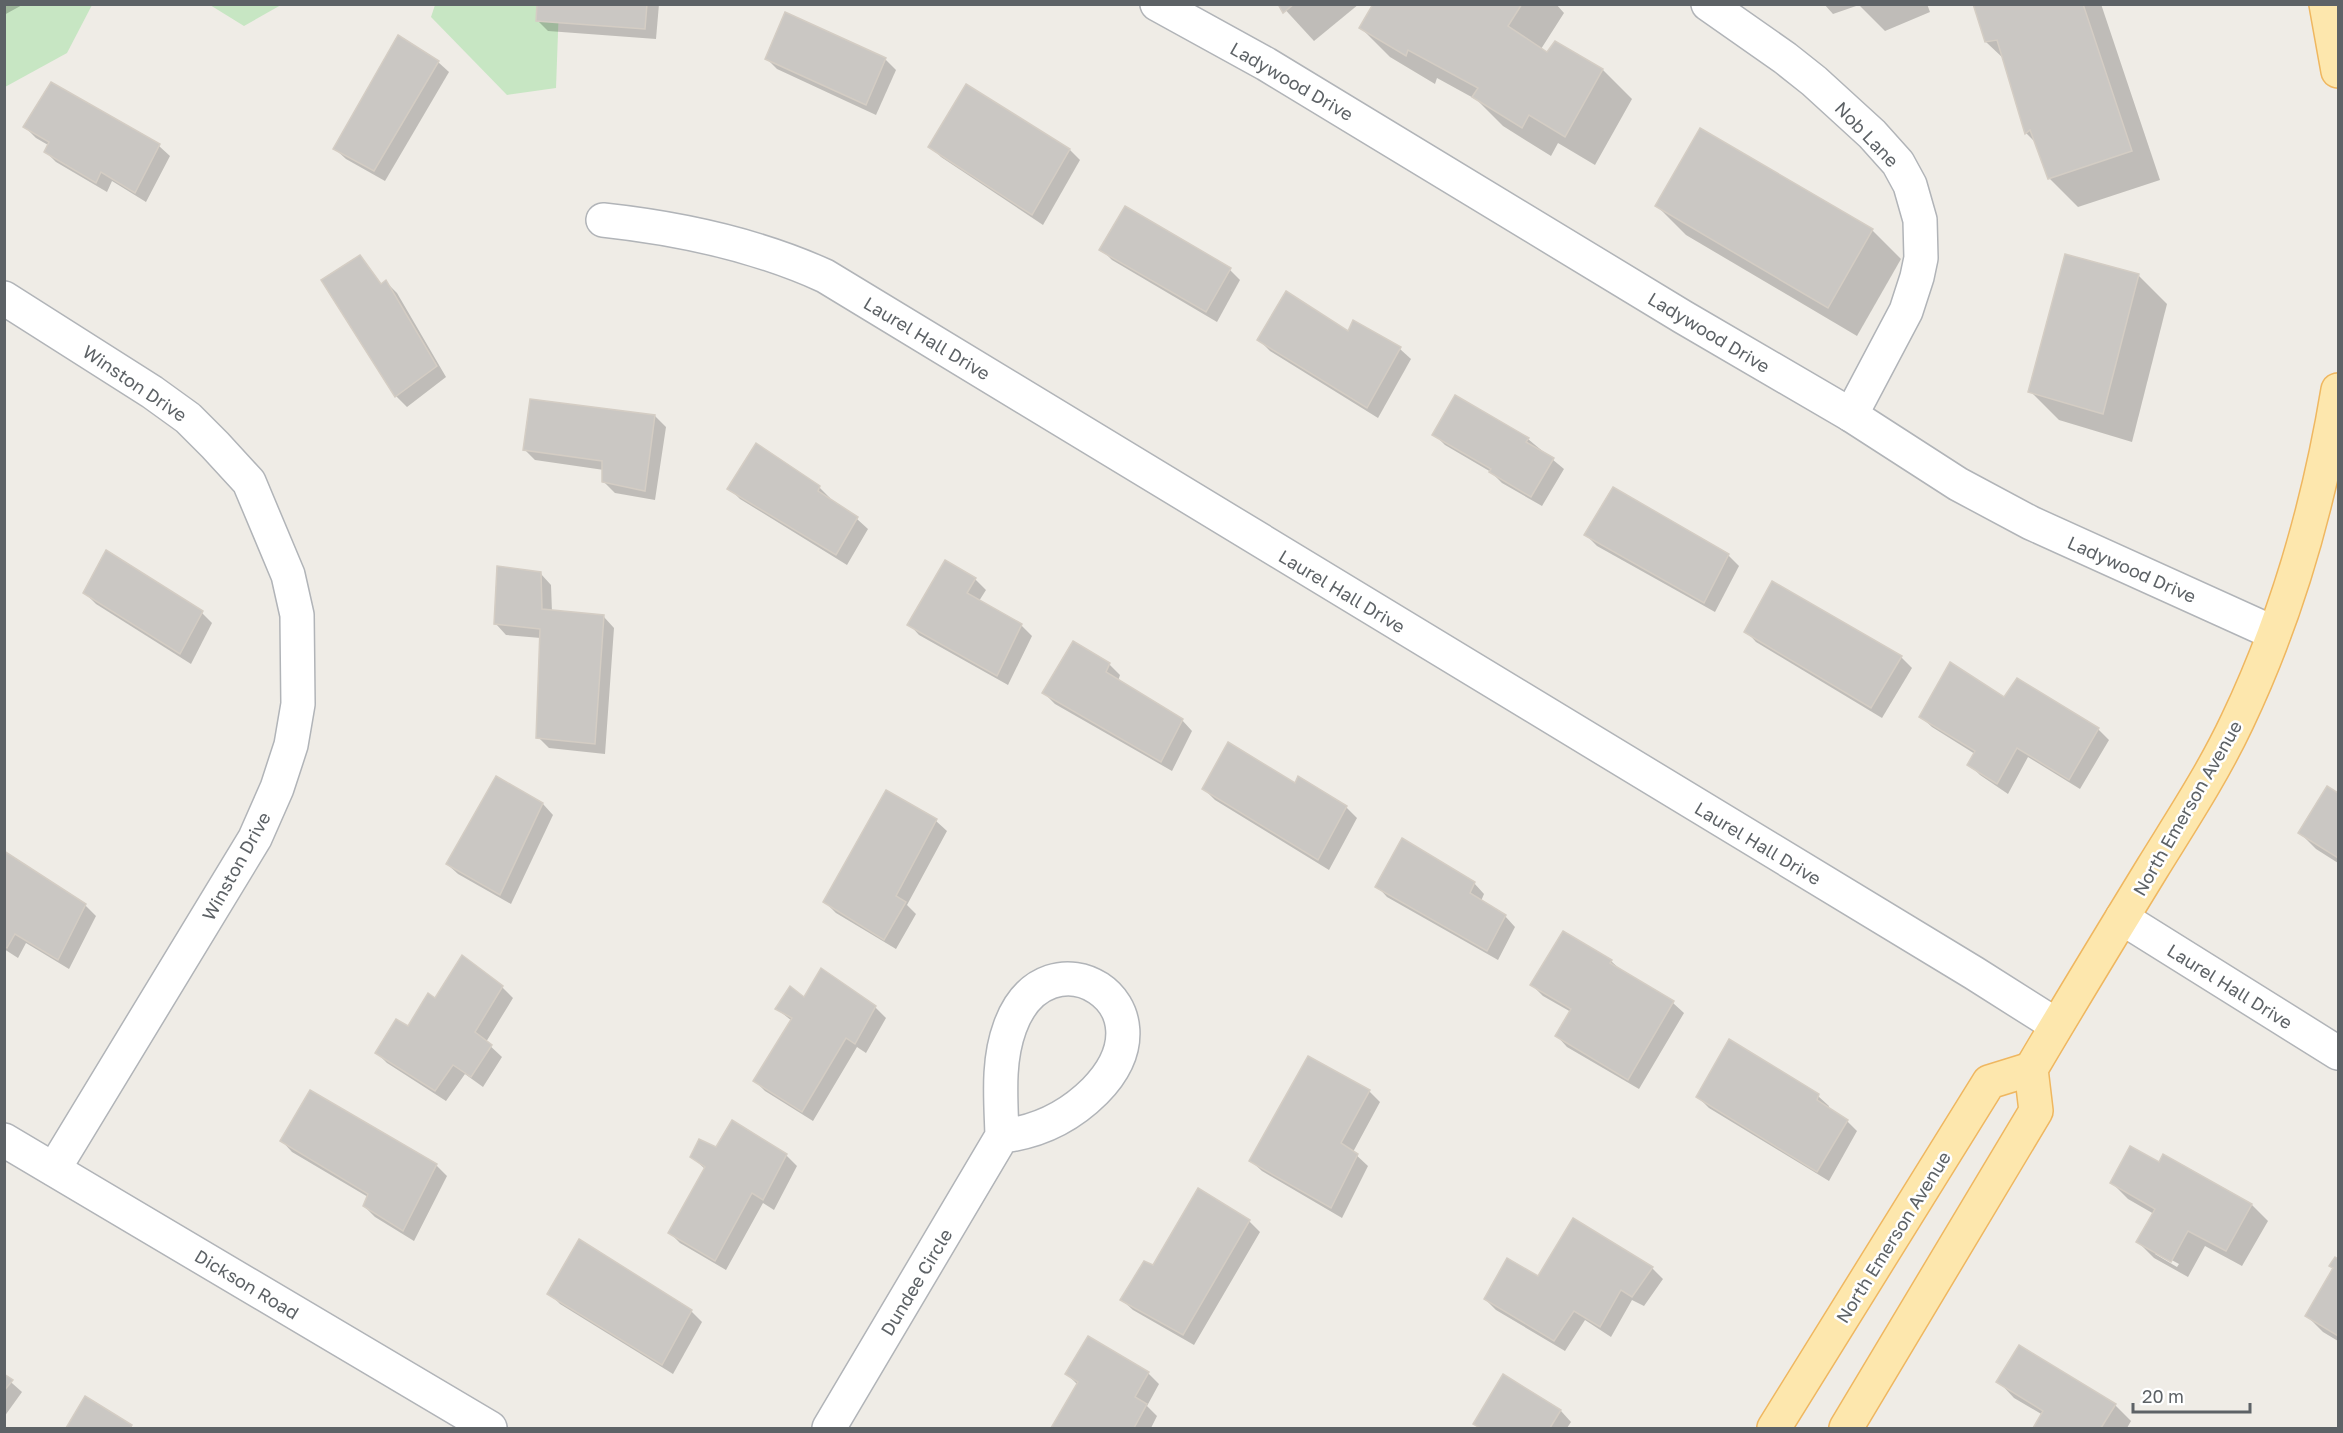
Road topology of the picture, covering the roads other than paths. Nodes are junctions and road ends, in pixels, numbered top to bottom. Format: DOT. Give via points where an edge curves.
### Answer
graph roads {
  1 [pos="1157,4"];
  2 [pos="1708,4"];
  3 [pos="2326,4"];
  4 [pos="2338,71"];
  5 [pos="603,220"];
  6 [pos="4,298"];
  7 [pos="2338,390"];
  8 [pos="1851,415"];
  9 [pos="2274,633"];
  10 [pos="2122,918"];
  11 [pos="2056,1025"];
  12 [pos="2338,1053"];
  13 [pos="2031,1068"];
  14 [pos="1002,1136"];
  15 [pos="4,1140"];
  16 [pos="54,1169"];
  17 [pos="490,1428"];
  18 [pos="829,1428"];
  19 [pos="1774,1428"];
  20 [pos="1846,1428"];
  1 -- 8 [label="street, Ladywood Drive" via="1266,64"];
  2 -- 8 [label="street, Nob Lane" via="1814,81 1872,134 1898,163 1910,185 1920,220 1917,277 1906,311"];
  3 -- 4 [label="main road"];
  5 -- 11 [label="street, Laurel Hall Drive" via="715,240 771,255 825,276"];
  6 -- 16 [label="street, Winston Drive" via="152,392 188,418 215,445 249,482 288,575 297,615 298,704 291,745 277,788 255,838"];
  7 -- 9 [label="main road, North Emerson Avenue" via="2330,444 2307,538"];
  8 -- 9 [label="street, Ladywood Drive" via="1958,484 2031,523"];
  9 -- 10 [label="main road, North Emerson Avenue" via="2218,759"];
  10 -- 11 [label="main road, North Emerson Avenue"];
  10 -- 12 [label="street, Laurel Hall Drive"];
  11 -- 13 [label="main road, North Emerson Avenue"];
  13 -- 19 [label="main road, North Emerson Avenue" via="1989,1083"];
  13 -- 20 [label="main road" via="2036,1111"];
  14 -- 14 [label="street" via="1000,1086 1004,1054 1010,1026 1026,1000 1041,985 1061,978 1081,980 1097,988 1111,998 1122,1016 1124,1031 1118,1057 1101,1085 1081,1105 1056,1121 1027,1134"];
  14 -- 18 [label="street, Dundee Circle"];
  15 -- 16 [label="street, Dickson Road"];
  16 -- 17 [label="street, Dickson Road"];
}
